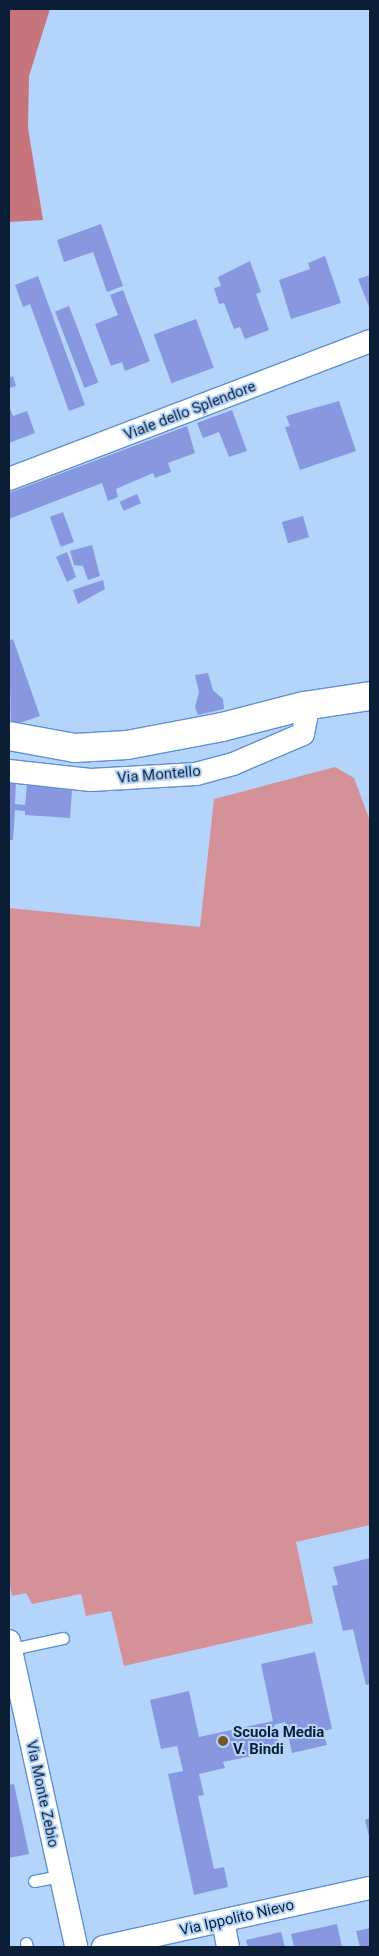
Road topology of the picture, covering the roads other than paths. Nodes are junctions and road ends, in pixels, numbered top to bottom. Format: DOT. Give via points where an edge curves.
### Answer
graph roads {
  1 [pos="370,341"];
  2 [pos="9,479"];
  3 [pos="370,696"];
  4 [pos="304,706"];
  5 [pos="9,736"];
  6 [pos="9,771"];
  7 [pos="63,1638"];
  8 [pos="10,1645"];
  9 [pos="59,1876"];
  10 [pos="34,1881"];
  11 [pos="370,1888"];
  12 [pos="223,1921"];
  13 [pos="76,1947"];
  14 [pos="103,1947"];
  15 [pos="228,1947"];
  1 -- 2 [label="street, Viale dello Splendore"];
  3 -- 4 [label="main road"];
  4 -- 5 [label="main road" via="222,727 127,745 75,748"];
  4 -- 6 [label="street, Via Montello" via="303,734 233,764 196,774 91,780"];
  7 -- 8 [label="lane"];
  8 -- 9 [label="street, Via Monte Zebio"];
  9 -- 10 [label="lane"];
  9 -- 13 [label="street, Via Monte Zebio"];
  11 -- 12 [label="street, Via Ippolito Nievo"];
  12 -- 14 [label="street, Via Ippolito Nievo"];
  12 -- 15 [label="street"];
}
